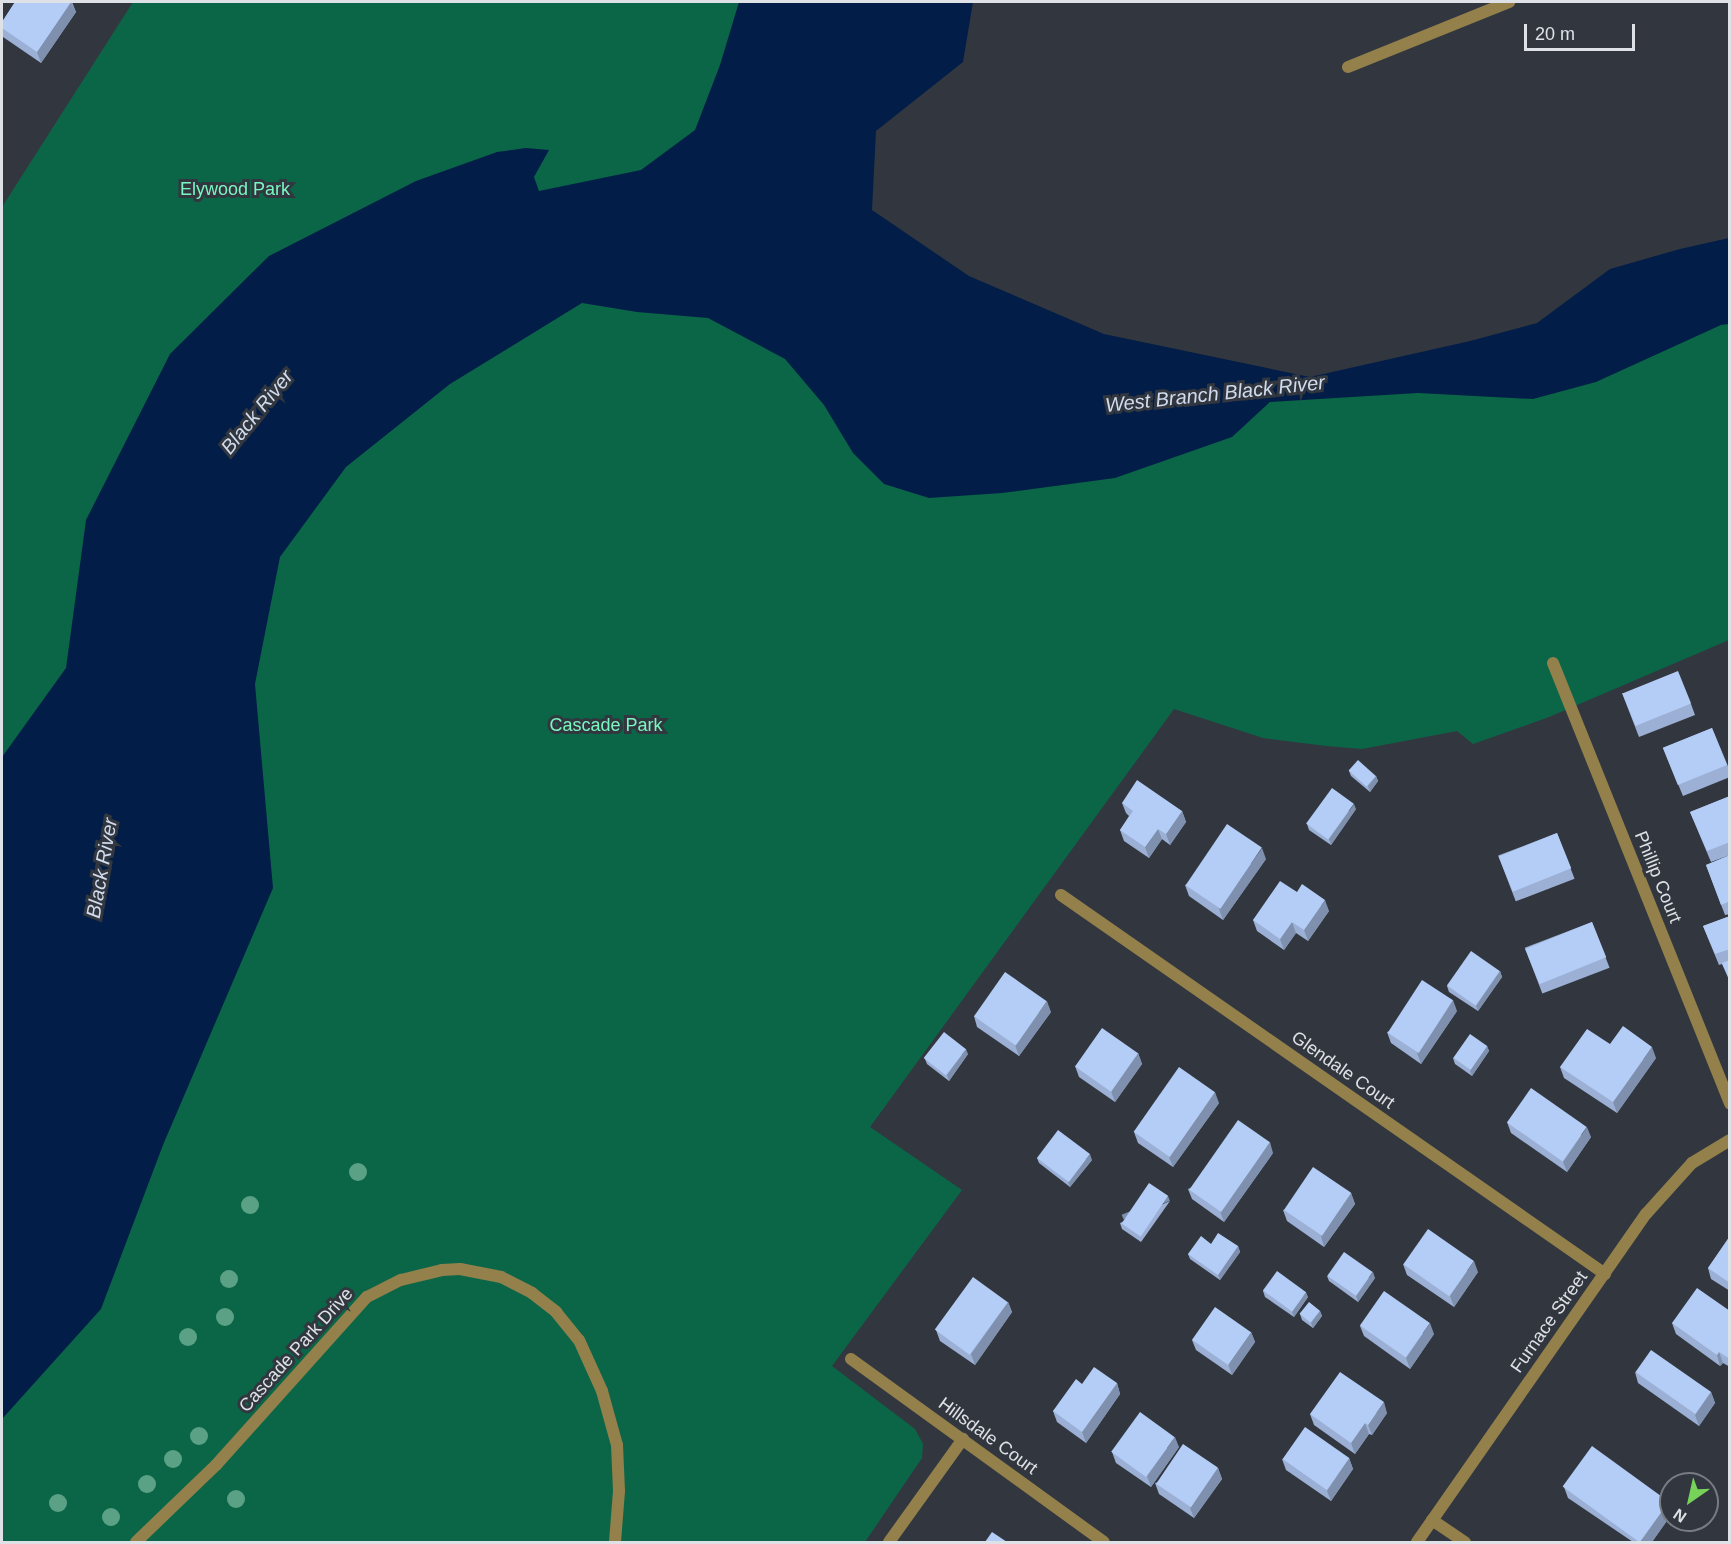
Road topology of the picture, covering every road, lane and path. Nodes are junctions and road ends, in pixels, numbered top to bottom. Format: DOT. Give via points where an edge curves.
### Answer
graph roads {
  1 [pos="1509,2"];
  2 [pos="1348,68"];
  3 [pos="1553,663"];
  4 [pos="1061,895"];
  5 [pos="1730,1104"];
  6 [pos="1730,1140"];
  7 [pos="1605,1274"];
  8 [pos="851,1359"];
  9 [pos="963,1439"];
  10 [pos="1432,1520"];
  11 [pos="136,1542"];
  12 [pos="615,1542"];
  13 [pos="889,1542"];
  14 [pos="1104,1542"];
  15 [pos="1417,1542"];
  16 [pos="1465,1542"];
  1 -- 2 [label="street"];
  3 -- 5 [label="street, Phillip Court"];
  4 -- 7 [label="street, Glendale Court"];
  6 -- 7 [label="street, Furnace Street" via="1709,1151 1676,1179 1646,1214"];
  7 -- 10 [label="street, Furnace Street"];
  8 -- 9 [label="street, Hillsdale Court"];
  9 -- 13 [label="street"];
  9 -- 14 [label="street, Hillsdale Court"];
  10 -- 15 [label="street, Furnace Street"];
  10 -- 16 [label="street"];
  11 -- 12 [label="street, Cascade Park Drive" via="216,1465 368,1297 401,1280 460,1269 501,1277 532,1293 556,1312 579,1340 602,1391 617,1445"];
}
